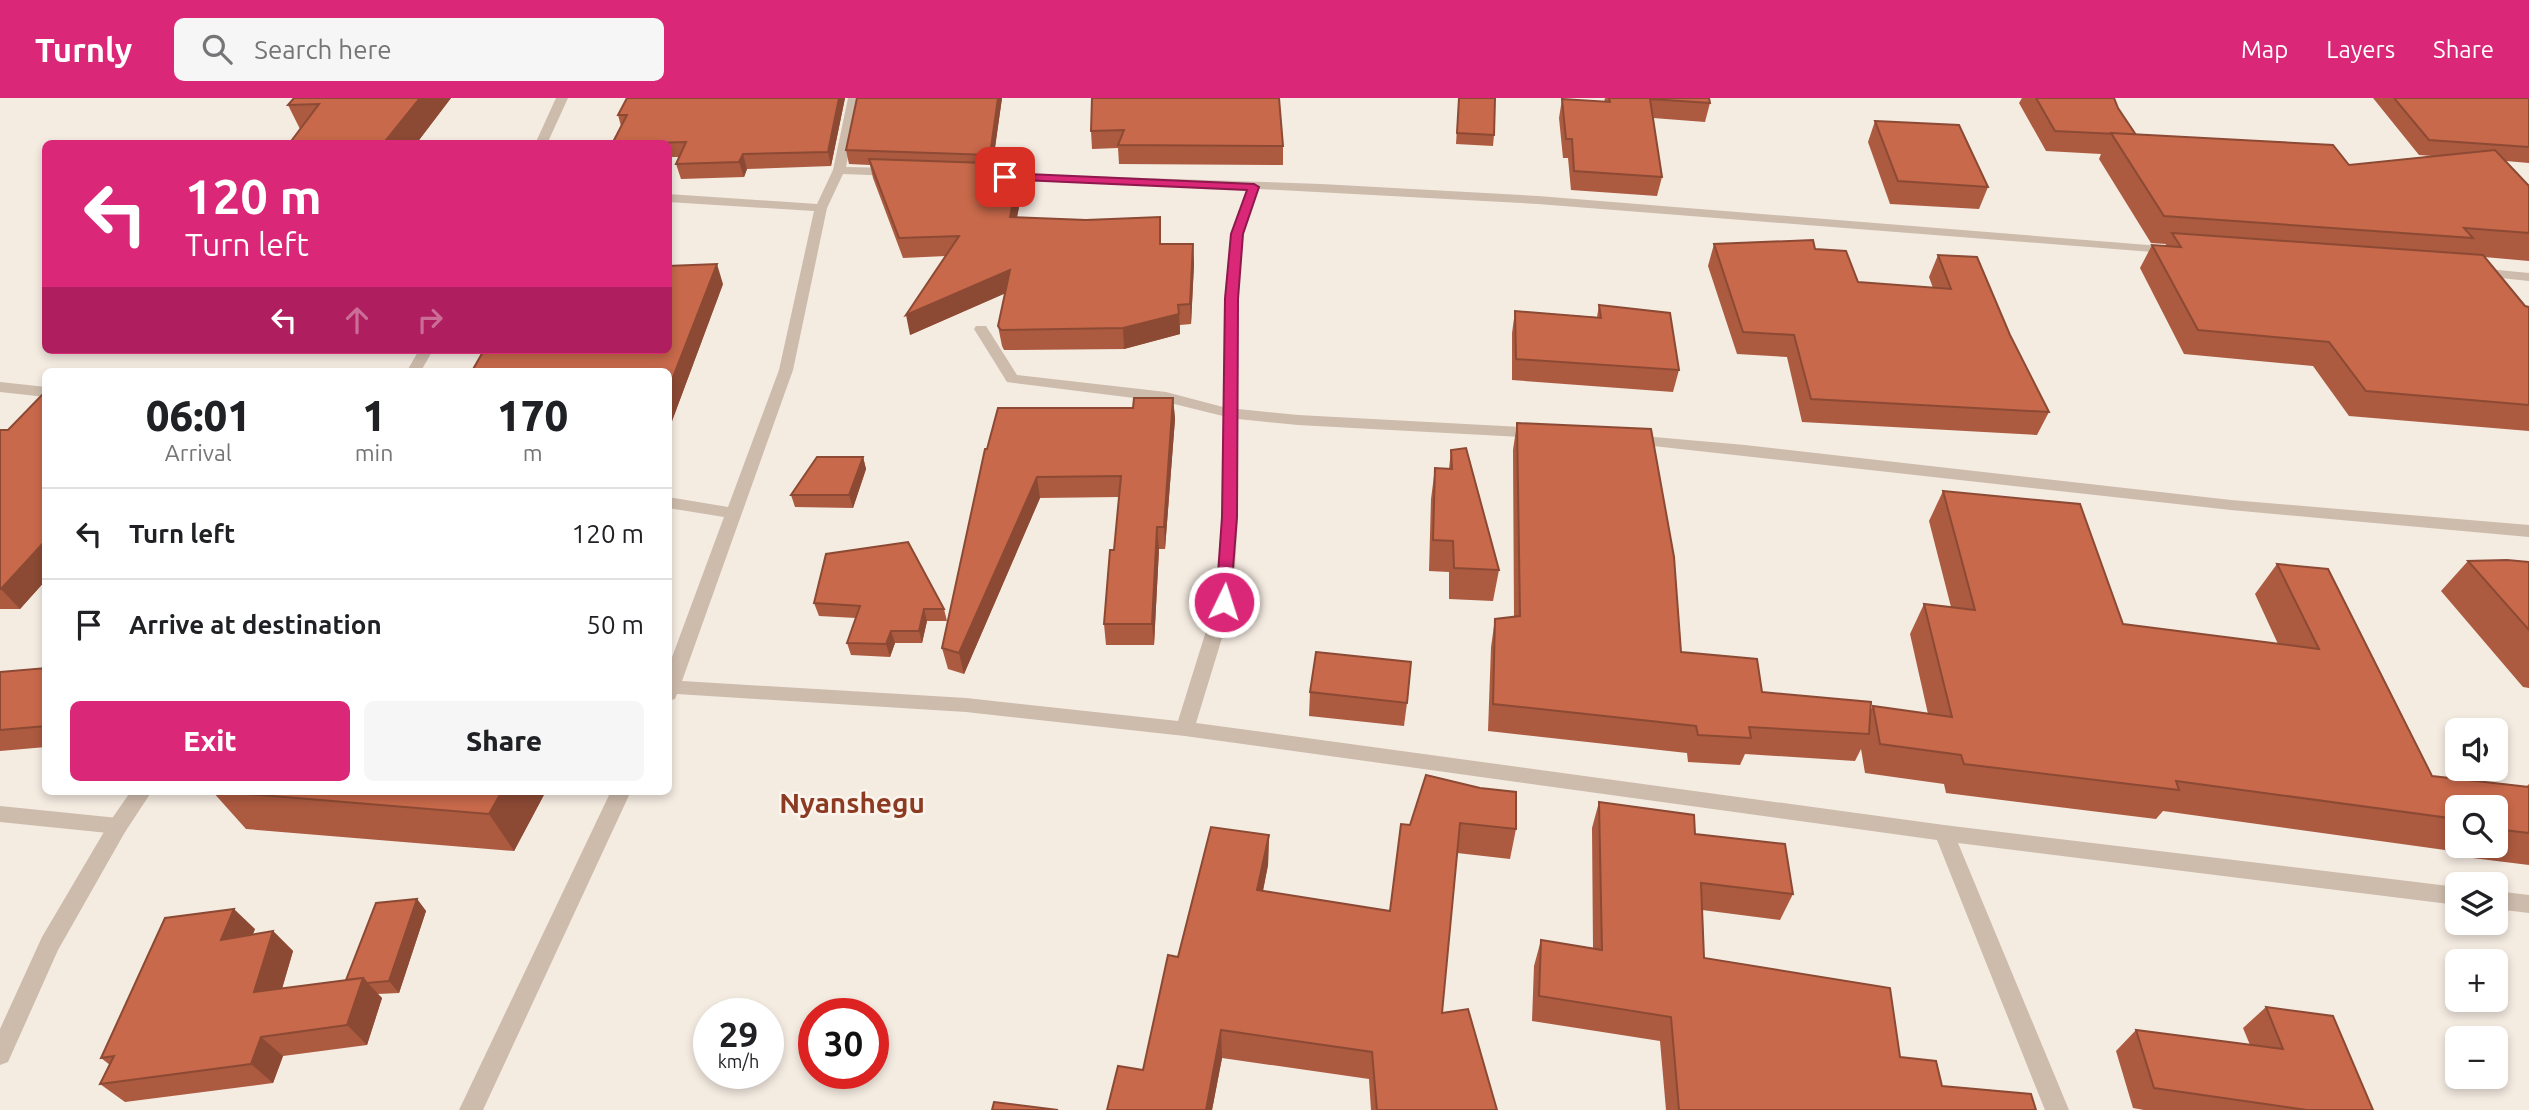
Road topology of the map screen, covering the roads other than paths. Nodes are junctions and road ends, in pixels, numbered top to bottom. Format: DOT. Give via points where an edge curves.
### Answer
graph roads {
  1 [pos="562,98"];
  2 [pos="854,98"];
  3 [pos="543,140"];
  4 [pos="839,170"];
  5 [pos="908,173"];
  6 [pos="991,176"];
  7 [pos="1254,187"];
  8 [pos="672,198"];
  9 [pos="821,208"];
  10 [pos="2191,252"];
  11 [pos="2462,271"];
  12 [pos="2529,277"];
  13 [pos="981,329"];
  14 [pos="0,387"];
  15 [pos="42,392"];
  16 [pos="1229,413"];
  17 [pos="1556,434"];
  18 [pos="1609,438"];
  19 [pos="672,503"];
  20 [pos="733,513"];
  21 [pos="2529,531"];
  22 [pos="672,685"];
  23 [pos="672,691"];
  24 [pos="1185,729"];
  25 [pos="139,795"];
  26 [pos="619,795"];
  27 [pos="0,814"];
  28 [pos="118,826"];
  29 [pos="1944,833"];
  30 [pos="2445,895"];
  31 [pos="2508,901"];
  32 [pos="2529,904"];
  33 [pos="0,1054"];
  34 [pos="471,1110"];
  35 [pos="2057,1110"];
  1 -- 3 [label="street"];
  2 -- 4 [label="street"];
  4 -- 5 [label="street"];
  4 -- 9 [label="street"];
  6 -- 7 [label="street"];
  7 -- 10 [label="street" via="1538,200"];
  7 -- 16 [label="street" via="1237,234"];
  8 -- 9 [label="street"];
  9 -- 20 [label="street" via="786,370"];
  11 -- 12 [label="street"];
  13 -- 16 [label="street" via="1013,379 1166,397"];
  14 -- 15 [label="street"];
  16 -- 17 [label="street"];
  16 -- 24 [label="street" via="1230,517 1224,602"];
  18 -- 21 [label="street" via="2231,506"];
  19 -- 20 [label="street"];
  20 -- 22 [label="street"];
  23 -- 24 [label="street" via="966,705"];
  24 -- 29 [label="street"];
  25 -- 28 [label="street"];
  26 -- 34 [label="street"];
  27 -- 28 [label="street"];
  28 -- 33 [label="street" via="50,944"];
  29 -- 30 [label="street"];
  29 -- 35 [label="street"];
  31 -- 32 [label="street"];
}
